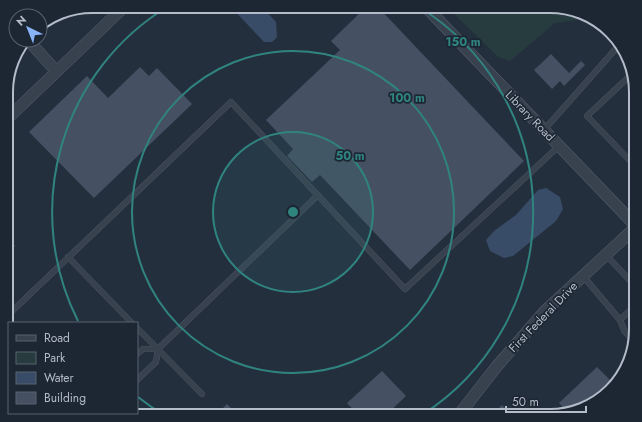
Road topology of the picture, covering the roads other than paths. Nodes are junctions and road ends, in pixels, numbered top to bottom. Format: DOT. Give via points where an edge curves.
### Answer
graph roads {
  1 [pos="117,13"];
  2 [pos="432,13"];
  3 [pos="35,48"];
  4 [pos="616,49"];
  5 [pos="56,71"];
  6 [pos="627,78"];
  7 [pos="13,113"];
  8 [pos="544,130"];
  9 [pos="559,146"];
  10 [pos="629,160"];
  11 [pos="318,195"];
  12 [pos="629,219"];
  13 [pos="629,233"];
  14 [pos="606,255"];
  15 [pos="68,257"];
  16 [pos="583,276"];
  17 [pos="629,280"];
  18 [pos="13,310"];
  19 [pos="629,312"];
  20 [pos="620,320"];
  21 [pos="131,322"];
  22 [pos="138,329"];
  23 [pos="629,336"];
  24 [pos="158,349"];
  25 [pos="138,353"];
  26 [pos="138,379"];
  27 [pos="202,394"];
  28 [pos="463,409"];
  1 -- 5 [label="street"];
  2 -- 8 [label="street, Library Road"];
  3 -- 5 [label="street"];
  4 -- 8 [label="lane"];
  5 -- 7 [label="street"];
  6 -- 10 [label="lane" via="587,116"];
  8 -- 9 [label="street, Library Road"];
  9 -- 11 [label="lane" via="405,289"];
  9 -- 12 [label="street, Library Road"];
  11 -- 15 [label="lane" via="231,102"];
  11 -- 24 [label="lane"];
  13 -- 14 [label="street, First Federal Drive"];
  14 -- 16 [label="street, First Federal Drive"];
  14 -- 17 [label="lane"];
  15 -- 18 [label="lane"];
  15 -- 21 [label="lane"];
  16 -- 20 [label="lane"];
  16 -- 28 [label="street, First Federal Drive" via="545,311 509,351"];
  19 -- 20 [label="lane"];
  20 -- 23 [label="lane"];
  22 -- 24 [label="lane"];
  24 -- 25 [label="lane" via="143,349"];
  24 -- 26 [label="lane" via="156,362"];
  24 -- 27 [label="lane"];
}
